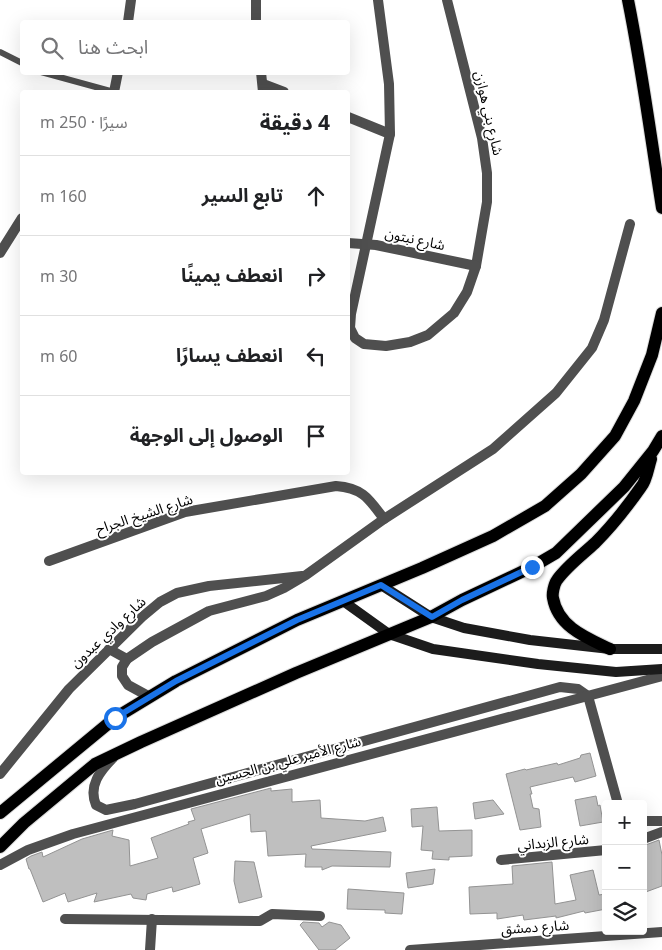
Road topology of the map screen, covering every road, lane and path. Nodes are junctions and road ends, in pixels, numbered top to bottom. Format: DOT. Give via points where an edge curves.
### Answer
graph roads {
  1 [pos="132,0"];
  2 [pos="256,0"];
  3 [pos="378,0"];
  4 [pos="447,0"];
  5 [pos="628,0"];
  6 [pos="128,20"];
  7 [pos="256,20"];
  8 [pos="0,52"];
  9 [pos="20,62"];
  10 [pos="52,75"];
  11 [pos="117,75"];
  12 [pos="261,75"];
  13 [pos="263,88"];
  14 [pos="107,90"];
  15 [pos="114,90"];
  16 [pos="350,118"];
  17 [pos="390,134"];
  18 [pos="662,208"];
  19 [pos="20,221"];
  20 [pos="630,224"];
  21 [pos="350,243"];
  22 [pos="365,244"];
  23 [pos="0,253"];
  24 [pos="476,266"];
  25 [pos="662,313"];
  26 [pos="351,338"];
  27 [pos="662,436"];
  28 [pos="653,452"];
  29 [pos="384,519"];
  30 [pos="49,561"];
  31 [pos="306,575"];
  32 [pos="381,585"];
  33 [pos="343,601"];
  34 [pos="432,617"];
  35 [pos="390,634"];
  36 [pos="109,649"];
  37 [pos="610,649"];
  38 [pos="662,649"];
  39 [pos="126,659"];
  40 [pos="662,668"];
  41 [pos="662,676"];
  42 [pos="588,696"];
  43 [pos="150,697"];
  44 [pos="117,754"];
  45 [pos="0,774"];
  46 [pos="617,800"];
  47 [pos="0,813"];
  48 [pos="647,821"];
  49 [pos="662,821"];
  50 [pos="662,832"];
  51 [pos="647,838"];
  52 [pos="0,847"];
  53 [pos="602,850"];
  54 [pos="502,860"];
  55 [pos="0,865"];
  56 [pos="320,916"];
  57 [pos="152,919"];
  58 [pos="65,920"];
  59 [pos="662,932"];
  60 [pos="150,950"];
  61 [pos="410,950"];
  1 -- 6 [label="street"];
  2 -- 7 [label="street"];
  3 -- 17 [label="street, شارع بني هوازن" via="389,84"];
  4 -- 24 [label="street, شارع بني هوازن" via="482,138 487,172 487,202"];
  5 -- 18 [label="main road" via="642,66"];
  8 -- 9 [label="lane"];
  10 -- 14 [label="lane"];
  11 -- 15 [label="street"];
  12 -- 13 [label="street"];
  16 -- 17 [label="street"];
  17 -- 22 [label="street, شارع بني هوازن"];
  19 -- 23 [label="street"];
  20 -- 29 [label="street" via="604,320 592,348 574,372 556,393 493,449"];
  21 -- 22 [label="street, شارع نبتون"];
  22 -- 24 [label="street, شارع نبتون"];
  22 -- 26 [label="street, شارع بني هوازن" via="350,314"];
  24 -- 26 [label="street, شارع بني هوازن" via="467,292 454,313 428,335 386,346 364,344"];
  25 -- 32 [label="main road" via="652,355 634,401 615,436 582,474 545,506 493,536"];
  27 -- 28 [label="main road, شارع الأمير علي بن الحسين"];
  28 -- 34 [label="main road, شارع الأمير علي بن الحسين" via="624,487 556,553"];
  28 -- 37 [label="main road" via="643,485 611,525 555,581 552,597 558,614 580,634"];
  29 -- 30 [label="street, شارع الشيخ الجراح" via="358,490 336,486 185,512"];
  29 -- 31 [label="street"];
  31 -- 36 [label="street, شارع وادي عبدون" via="209,586 177,594 160,602"];
  31 -- 39 [label="street" via="266,596 209,611"];
  32 -- 33 [label="main road"];
  32 -- 34 [label="main road"];
  33 -- 35 [label="main road"];
  33 -- 43 [label="main road" via="297,620"];
  34 -- 35 [label="main road, شارع الأمير علي بن الحسين"];
  34 -- 37 [label="main road" via="494,634"];
  35 -- 40 [label="main road" via="433,649 538,664 616,672"];
  35 -- 44 [label="main road, شارع الأمير علي بن الحسين"];
  36 -- 39 [label="street"];
  36 -- 45 [label="street, شارع وادي عبدون" via="68,689"];
  37 -- 38 [label="main road"];
  39 -- 43 [label="street" via="122,676 128,685"];
  41 -- 42 [label="street, شارع الأمير علي بن الحسين"];
  42 -- 44 [label="street, شارع الأمير علي بن الحسين" via="578,689 560,687 106,810 96,805 94,784 99,772"];
  42 -- 46 [label="street"];
  42 -- 55 [label="street, شارع الأمير علي بن الحسين" via="73,834 28,850"];
  43 -- 47 [label="main road" via="115,718"];
  44 -- 52 [label="main road, شارع الأمير علي بن الحسين" via="95,764"];
  48 -- 49 [label="street"];
  50 -- 51 [label="street"];
  53 -- 54 [label="street, شارع الزبداني"];
  56 -- 57 [label="street" via="272,914 260,921"];
  57 -- 58 [label="street"];
  57 -- 60 [label="street"];
  59 -- 61 [label="street, شارع دمشق"];
}
